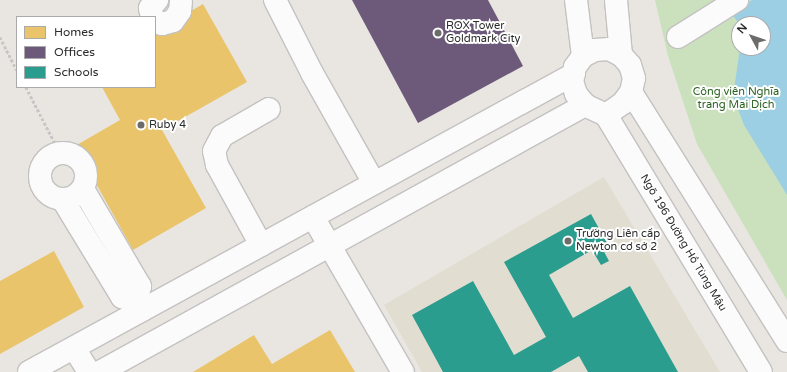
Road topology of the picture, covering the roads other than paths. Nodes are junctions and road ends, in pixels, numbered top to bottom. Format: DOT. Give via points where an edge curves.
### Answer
graph roads {
  1 [pos="157,0"];
  2 [pos="275,0"];
  3 [pos="576,0"];
  4 [pos="616,0"];
  5 [pos="737,0"];
  6 [pos="181,1"];
  7 [pos="152,16"];
  8 [pos="156,21"];
  9 [pos="678,37"];
  10 [pos="621,55"];
  11 [pos="578,65"];
  12 [pos="632,92"];
  13 [pos="585,105"];
  14 [pos="269,109"];
  15 [pos="606,115"];
  16 [pos="374,183"];
  17 [pos="83,189"];
  18 [pos="64,200"];
  19 [pos="313,216"];
  20 [pos="261,245"];
  21 [pos="330,245"];
  22 [pos="139,306"];
  23 [pos="787,341"];
  24 [pos="74,348"];
  25 [pos="30,372"];
  26 [pos="89,372"];
  27 [pos="100,372"];
  28 [pos="403,372"];
  29 [pos="761,372"];
  1 -- 7 [label="street" via="150,8"];
  2 -- 16 [label="street"];
  3 -- 11 [label="street"];
  4 -- 10 [label="street"];
  5 -- 9 [label="street"];
  6 -- 8 [label="street" via="180,11 173,21 162,24"];
  10 -- 11 [label="street" via="609,49 595,50"];
  10 -- 12 [label="street" via="630,65 634,78"];
  11 -- 13 [label="street" via="572,81 576,94"];
  11 -- 16 [label="street"];
  12 -- 15 [label="street" via="623,103"];
  12 -- 23 [label="street"];
  13 -- 15 [label="street"];
  13 -- 21 [label="street"];
  14 -- 20 [label="street" via="222,136 214,152 217,165"];
  15 -- 29 [label="street, Ngõ 196 Đường Hồ Tùng Mậu"];
  16 -- 19 [label="street"];
  17 -- 18 [label="street" via="78,195"];
  17 -- 18 [label="street" via="86,175 81,161 68,153 60,153 46,160 42,166 40,182 48,195"];
  17 -- 22 [label="street" via="140,286"];
  18 -- 22 [label="street" via="122,297"];
  19 -- 20 [label="street"];
  19 -- 21 [label="street"];
  20 -- 22 [label="street"];
  21 -- 27 [label="street"];
  21 -- 28 [label="street"];
  22 -- 24 [label="street"];
  24 -- 25 [label="street"];
  24 -- 26 [label="street"];
}
